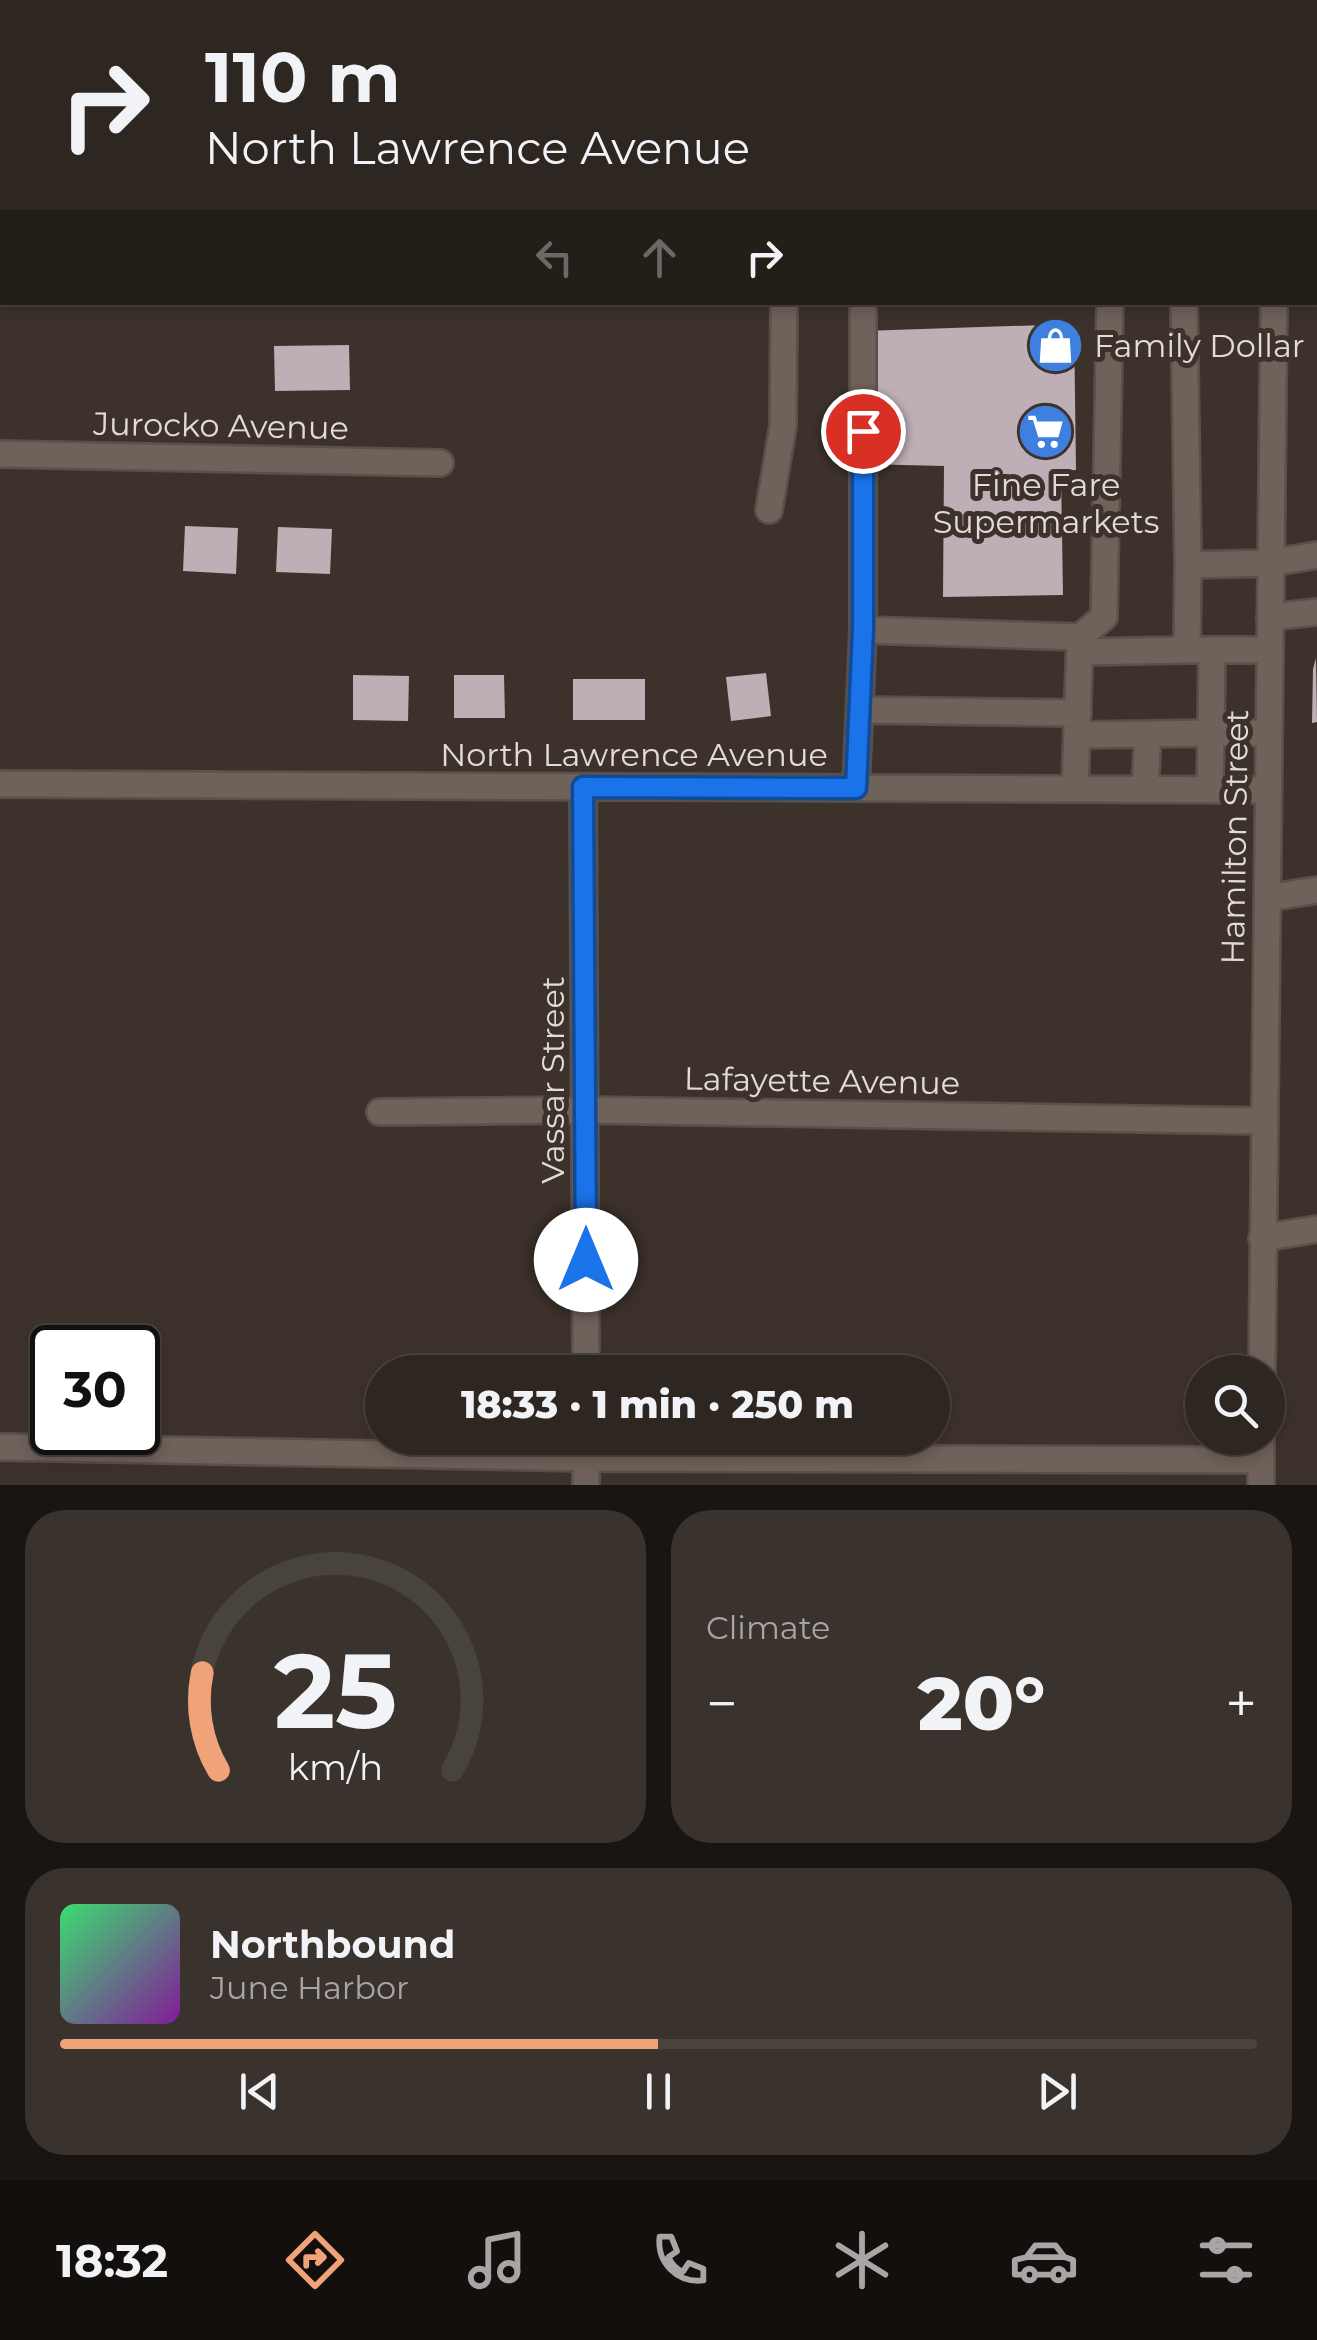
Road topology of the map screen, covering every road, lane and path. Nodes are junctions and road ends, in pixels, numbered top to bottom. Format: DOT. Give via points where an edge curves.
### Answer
graph roads {
  1 [pos="784,305"];
  2 [pos="864,305"];
  3 [pos="1110,305"];
  4 [pos="1184,305"];
  5 [pos="1274,305"];
  6 [pos="0,454"];
  7 [pos="440,462"];
  8 [pos="770,510"];
  9 [pos="1317,554"];
  10 [pos="1271,563"];
  11 [pos="1188,565"];
  12 [pos="1317,612"];
  13 [pos="1270,617"];
  14 [pos="863,630"];
  15 [pos="1080,644"];
  16 [pos="1199,650"];
  17 [pos="1270,650"];
  18 [pos="860,710"];
  19 [pos="1078,724"];
  20 [pos="1148,734"];
  21 [pos="1212,734"];
  22 [pos="1268,734"];
  23 [pos="0,784"];
  24 [pos="583,787"];
  25 [pos="856,788"];
  26 [pos="1210,788"];
  27 [pos="1076,789"];
  28 [pos="1146,790"];
  29 [pos="1268,790"];
  30 [pos="1317,890"];
  31 [pos="1266,898"];
  32 [pos="586,1110"];
  33 [pos="380,1112"];
  34 [pos="1263,1121"];
  35 [pos="1317,1229"];
  36 [pos="1262,1238"];
  37 [pos="586,1355"];
  38 [pos="1262,1355"];
  39 [pos="0,1447"];
  40 [pos="365,1448"];
  41 [pos="586,1455"];
  42 [pos="949,1455"];
  43 [pos="1261,1461"];
  44 [pos="586,1485"];
  1 -- 8 [label="street" via="783,426"];
  2 -- 14 [label="street"];
  3 -- 15 [label="street" via="1104,617"];
  4 -- 11 [label="street"];
  5 -- 10 [label="street, Hamilton Street"];
  6 -- 7 [label="street, Jurocko Avenue"];
  9 -- 10 [label="street"];
  10 -- 11 [label="street"];
  10 -- 13 [label="street, Hamilton Street"];
  11 -- 16 [label="street"];
  12 -- 13 [label="street"];
  13 -- 17 [label="street, Hamilton Street"];
  14 -- 15 [label="street"];
  14 -- 18 [label="street"];
  15 -- 16 [label="street"];
  15 -- 19 [label="street"];
  16 -- 17 [label="street"];
  16 -- 21 [label="street"];
  17 -- 22 [label="street, Hamilton Street"];
  18 -- 19 [label="street"];
  18 -- 25 [label="street"];
  19 -- 20 [label="street"];
  19 -- 27 [label="street"];
  20 -- 21 [label="street"];
  20 -- 28 [label="street"];
  21 -- 22 [label="street"];
  21 -- 26 [label="street"];
  22 -- 29 [label="street, Hamilton Street"];
  23 -- 24 [label="street, North Lawrence Avenue"];
  24 -- 25 [label="street, North Lawrence Avenue"];
  24 -- 32 [label="street, Vassar Street"];
  25 -- 27 [label="street, North Lawrence Avenue"];
  26 -- 28 [label="street, North Lawrence Avenue"];
  26 -- 29 [label="street, North Lawrence Avenue"];
  27 -- 28 [label="street, North Lawrence Avenue"];
  29 -- 31 [label="street, Hamilton Street"];
  30 -- 31 [label="street"];
  31 -- 34 [label="street, Hamilton Street"];
  32 -- 33 [label="street, Lafayette Avenue"];
  32 -- 34 [label="street, Lafayette Avenue"];
  32 -- 37 [label="street, Vassar Street"];
  34 -- 36 [label="street, Hamilton Street"];
  35 -- 36 [label="street"];
  36 -- 38 [label="street, Hamilton Street"];
  39 -- 40 [label="street"];
  41 -- 44 [label="street"];
  42 -- 43 [label="street"];
}
